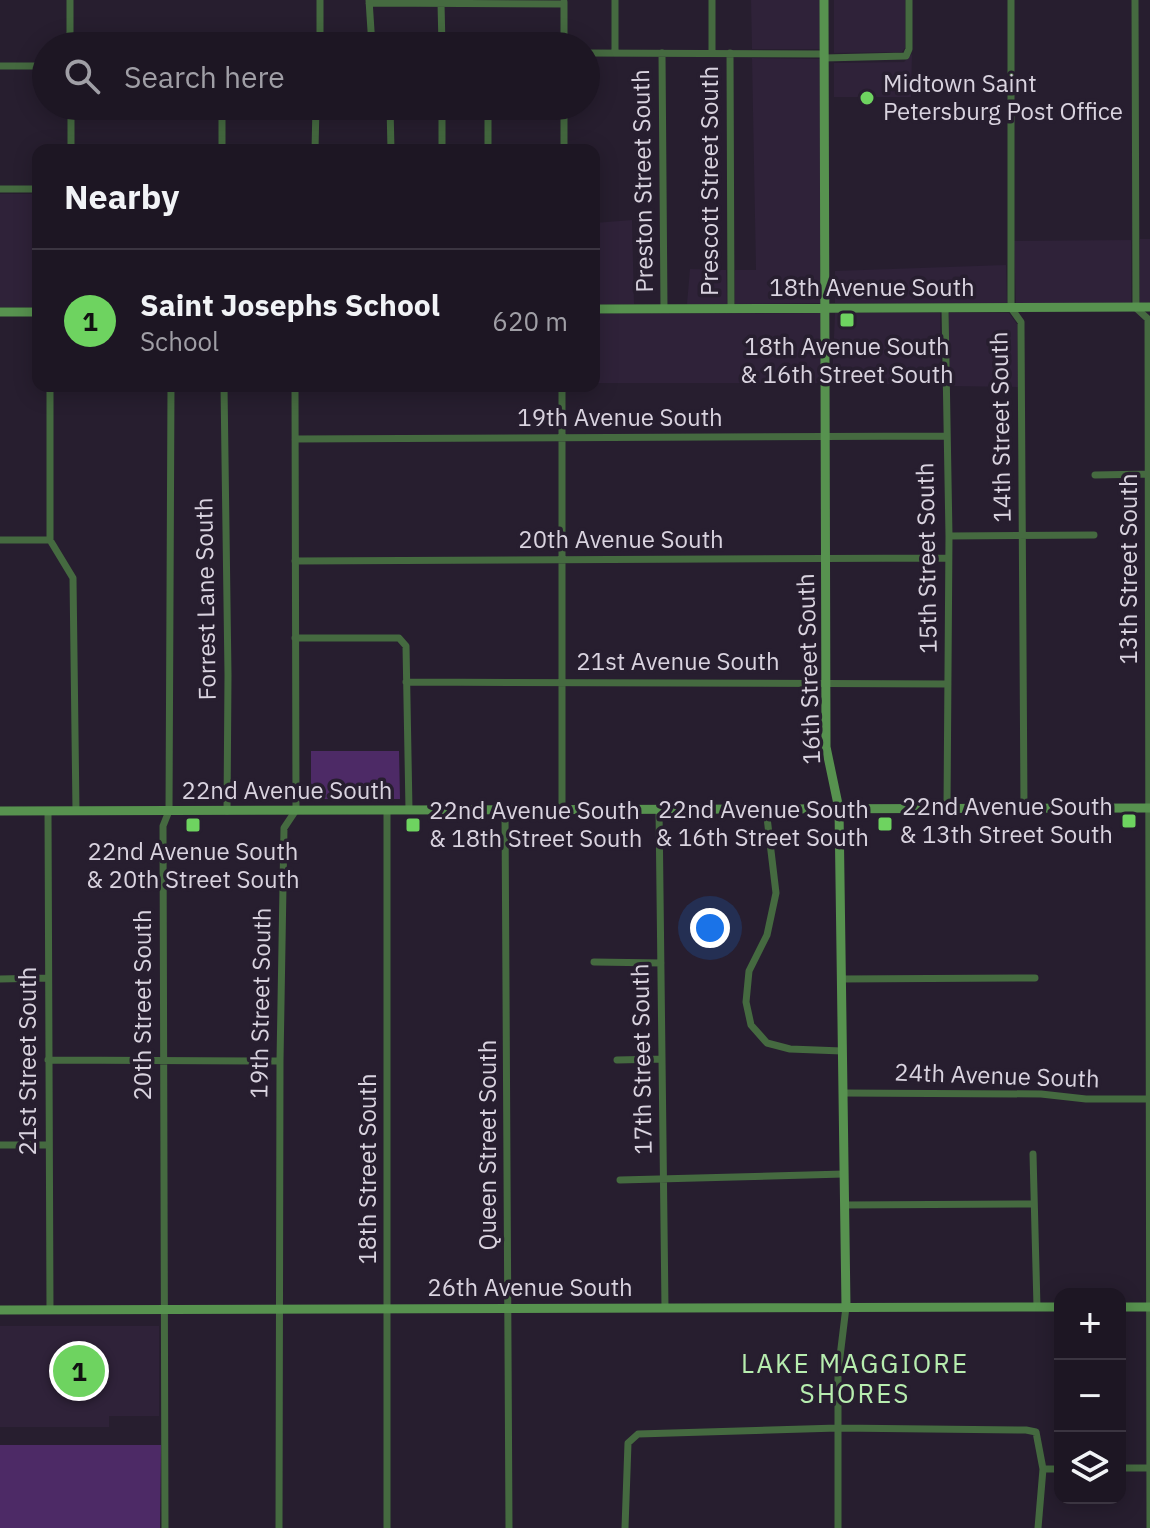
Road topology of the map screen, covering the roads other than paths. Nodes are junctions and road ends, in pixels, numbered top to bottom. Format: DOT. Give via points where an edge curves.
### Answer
graph roads {
  1 [pos="70,0"];
  2 [pos="320,0"];
  3 [pos="615,0"];
  4 [pos="712,0"];
  5 [pos="824,0"];
  6 [pos="909,0"];
  7 [pos="1011,0"];
  8 [pos="1135,0"];
  9 [pos="369,1"];
  10 [pos="564,2"];
  11 [pos="441,3"];
  12 [pos="70,32"];
  13 [pos="320,32"];
  14 [pos="371,32"];
  15 [pos="442,32"];
  16 [pos="564,32"];
  17 [pos="600,53"];
  18 [pos="615,53"];
  19 [pos="662,53"];
  20 [pos="712,53"];
  21 [pos="730,53"];
  22 [pos="824,56"];
  23 [pos="0,66"];
  24 [pos="32,66"];
  25 [pos="71,120"];
  26 [pos="222,120"];
  27 [pos="316,120"];
  28 [pos="390,120"];
  29 [pos="442,120"];
  30 [pos="488,120"];
  31 [pos="564,120"];
  32 [pos="71,144"];
  33 [pos="222,144"];
  34 [pos="315,144"];
  35 [pos="391,144"];
  36 [pos="442,144"];
  37 [pos="488,144"];
  38 [pos="564,144"];
  39 [pos="0,189"];
  40 [pos="32,189"];
  41 [pos="1150,307"];
  42 [pos="731,308"];
  43 [pos="825,308"];
  44 [pos="945,308"];
  45 [pos="1011,308"];
  46 [pos="1136,308"];
  47 [pos="600,309"];
  48 [pos="664,309"];
  49 [pos="0,312"];
  50 [pos="32,312"];
  51 [pos="50,392"];
  52 [pos="171,392"];
  53 [pos="224,392"];
  54 [pos="295,392"];
  55 [pos="562,392"];
  56 [pos="946,436"];
  57 [pos="826,437"];
  58 [pos="561,438"];
  59 [pos="295,439"];
  60 [pos="1150,474"];
  61 [pos="1095,475"];
  62 [pos="1094,535"];
  63 [pos="949,536"];
  64 [pos="1023,536"];
  65 [pos="0,540"];
  66 [pos="50,540"];
  67 [pos="947,558"];
  68 [pos="826,559"];
  69 [pos="562,560"];
  70 [pos="295,561"];
  71 [pos="295,638"];
  72 [pos="406,682"];
  73 [pos="562,682"];
  74 [pos="826,683"];
  75 [pos="948,684"];
  76 [pos="947,808"];
  77 [pos="1024,808"];
  78 [pos="1149,808"];
  79 [pos="659,809"];
  80 [pos="766,809"];
  81 [pos="839,809"];
  82 [pos="296,810"];
  83 [pos="387,810"];
  84 [pos="409,810"];
  85 [pos="505,810"];
  86 [pos="562,810"];
  87 [pos="0,811"];
  88 [pos="48,811"];
  89 [pos="76,811"];
  90 [pos="169,811"];
  91 [pos="227,811"];
  92 [pos="594,962"];
  93 [pos="661,963"];
  94 [pos="48,978"];
  95 [pos="1035,978"];
  96 [pos="0,979"];
  97 [pos="841,979"];
  98 [pos="842,1051"];
  99 [pos="662,1059"];
  100 [pos="48,1060"];
  101 [pos="617,1060"];
  102 [pos="163,1061"];
  103 [pos="280,1061"];
  104 [pos="843,1093"];
  105 [pos="1149,1099"];
  106 [pos="1,1145"];
  107 [pos="48,1145"];
  108 [pos="1033,1154"];
  109 [pos="844,1174"];
  110 [pos="664,1178"];
  111 [pos="620,1180"];
  112 [pos="1033,1204"];
  113 [pos="845,1205"];
  114 [pos="846,1307"];
  115 [pos="1037,1307"];
  116 [pos="1054,1307"];
  117 [pos="1126,1307"];
  118 [pos="1149,1307"];
  119 [pos="509,1308"];
  120 [pos="665,1308"];
  121 [pos="280,1309"];
  122 [pos="388,1309"];
  123 [pos="0,1310"];
  124 [pos="50,1310"];
  125 [pos="166,1310"];
  126 [pos="838,1428"];
  127 [pos="1126,1468"];
  128 [pos="1150,1468"];
  129 [pos="1043,1469"];
  130 [pos="1054,1469"];
  131 [pos="165,1528"];
  132 [pos="279,1528"];
  133 [pos="387,1528"];
  134 [pos="509,1528"];
  135 [pos="625,1528"];
  136 [pos="838,1528"];
  137 [pos="1038,1528"];
  138 [pos="1150,1528"];
  1 -- 12 [label="street"];
  2 -- 13 [label="street"];
  3 -- 18 [label="street, Preston Street South"];
  4 -- 20 [label="street, Prescott Street South"];
  5 -- 22 [label="street, 16th Street South"];
  6 -- 22 [label="street" via="909,49 904,57"];
  7 -- 45 [label="street, 14th Street South"];
  8 -- 46 [label="street, 13th Street South"];
  9 -- 11 [label="street"];
  9 -- 14 [label="street"];
  10 -- 11 [label="street"];
  10 -- 16 [label="street"];
  11 -- 15 [label="street"];
  17 -- 18 [label="street"];
  18 -- 19 [label="street"];
  19 -- 20 [label="street"];
  19 -- 48 [label="street, Preston Street South"];
  20 -- 21 [label="street"];
  21 -- 22 [label="street"];
  21 -- 42 [label="street, Prescott Street South"];
  22 -- 43 [label="street, 16th Street South"];
  23 -- 24 [label="street"];
  25 -- 32 [label="street"];
  26 -- 33 [label="street"];
  27 -- 34 [label="street"];
  28 -- 35 [label="street"];
  29 -- 36 [label="street"];
  30 -- 37 [label="street"];
  31 -- 38 [label="street"];
  39 -- 40 [label="street"];
  41 -- 46 [label="street, 18th Avenue South"];
  42 -- 43 [label="street, 18th Avenue South"];
  42 -- 48 [label="street, 18th Avenue South"];
  43 -- 44 [label="street, 18th Avenue South"];
  43 -- 57 [label="street, 16th Street South"];
  44 -- 45 [label="street, 18th Avenue South"];
  44 -- 56 [label="street, 15th Street South"];
  45 -- 46 [label="street, 18th Avenue South"];
  45 -- 64 [label="street, 14th Street South" via="1021,322"];
  46 -- 60 [label="street, 13th Street South" via="1148,319"];
  47 -- 48 [label="street, 18th Avenue South"];
  49 -- 50 [label="street"];
  51 -- 66 [label="street"];
  52 -- 90 [label="street, 20th Street South"];
  53 -- 91 [label="street, Forrest Lane South"];
  54 -- 59 [label="street, 19th Street South"];
  55 -- 58 [label="street"];
  56 -- 57 [label="street, 19th Avenue South"];
  56 -- 63 [label="street, 15th Street South"];
  57 -- 58 [label="street, 19th Avenue South"];
  57 -- 68 [label="street, 16th Street South"];
  58 -- 59 [label="street, 19th Avenue South"];
  58 -- 69 [label="street"];
  59 -- 70 [label="street, 19th Street South"];
  60 -- 61 [label="street"];
  60 -- 78 [label="street, 13th Street South"];
  62 -- 64 [label="street"];
  63 -- 64 [label="street"];
  63 -- 67 [label="street, 15th Street South"];
  64 -- 77 [label="street, 14th Street South"];
  65 -- 66 [label="street"];
  66 -- 89 [label="street" via="73,578"];
  67 -- 68 [label="street, 20th Avenue South"];
  67 -- 75 [label="street, 15th Street South"];
  68 -- 69 [label="street, 20th Avenue South"];
  68 -- 74 [label="street, 16th Street South"];
  69 -- 70 [label="street, 20th Avenue South"];
  69 -- 73 [label="street"];
  70 -- 71 [label="street, 19th Street South"];
  71 -- 72 [label="street" via="399,638 406,646"];
  71 -- 82 [label="street, 19th Street South"];
  72 -- 73 [label="street, 21st Avenue South"];
  72 -- 84 [label="street"];
  73 -- 74 [label="street, 21st Avenue South"];
  73 -- 86 [label="street"];
  74 -- 75 [label="street, 21st Avenue South"];
  74 -- 81 [label="street, 16th Street South" via="826,747"];
  75 -- 76 [label="street, 15th Street South"];
  76 -- 77 [label="street, 22nd Avenue South"];
  76 -- 81 [label="street, 22nd Avenue South"];
  77 -- 78 [label="street, 22nd Avenue South"];
  78 -- 105 [label="street, 13th Street South"];
  79 -- 80 [label="street, 22nd Avenue South"];
  79 -- 86 [label="street, 22nd Avenue South"];
  79 -- 93 [label="street, 17th Street South"];
  80 -- 81 [label="street, 22nd Avenue South"];
  80 -- 98 [label="street" via="776,893 767,935 749,971 746,1002 751,1025 767,1043"];
  81 -- 97 [label="street, 16th Street South"];
  82 -- 83 [label="street, 22nd Avenue South"];
  82 -- 91 [label="street, 22nd Avenue South"];
  82 -- 103 [label="street, 19th Street South" via="284,828"];
  83 -- 84 [label="street, 22nd Avenue South"];
  83 -- 122 [label="street, 18th Street South"];
  84 -- 85 [label="street, 22nd Avenue South"];
  85 -- 86 [label="street, 22nd Avenue South"];
  85 -- 119 [label="street, Queen Street South"];
  87 -- 88 [label="street, 22nd Avenue South"];
  88 -- 89 [label="street, 22nd Avenue South"];
  88 -- 94 [label="street, 21st Street South"];
  89 -- 90 [label="street, 22nd Avenue South"];
  90 -- 91 [label="street, 22nd Avenue South"];
  90 -- 102 [label="street, 20th Street South" via="163,826"];
  92 -- 93 [label="street"];
  93 -- 99 [label="street, 17th Street South"];
  94 -- 96 [label="street"];
  94 -- 100 [label="street, 21st Street South"];
  95 -- 97 [label="street"];
  97 -- 98 [label="street, 16th Street South"];
  98 -- 104 [label="street, 16th Street South"];
  99 -- 101 [label="street"];
  99 -- 110 [label="street, 17th Street South"];
  100 -- 102 [label="street"];
  100 -- 107 [label="street, 21st Street South"];
  102 -- 103 [label="street"];
  102 -- 125 [label="street, 20th Street South"];
  103 -- 121 [label="street, 19th Street South"];
  104 -- 105 [label="street, 24th Avenue South"];
  104 -- 109 [label="street, 16th Street South"];
  105 -- 118 [label="street, 13th Street South"];
  106 -- 107 [label="street"];
  107 -- 124 [label="street, 21st Street South"];
  108 -- 112 [label="street"];
  109 -- 110 [label="street"];
  109 -- 113 [label="street, 16th Street South"];
  110 -- 111 [label="street"];
  110 -- 120 [label="street, 17th Street South"];
  112 -- 113 [label="street"];
  112 -- 115 [label="street"];
  113 -- 114 [label="street, 16th Street South"];
  114 -- 115 [label="street, 26th Avenue South"];
  114 -- 120 [label="street, 26th Avenue South"];
  114 -- 126 [label="street, 16th Street South"];
  115 -- 116 [label="street, 26th Avenue South"];
  117 -- 118 [label="street"];
  118 -- 128 [label="street, 13th Street South"];
  119 -- 120 [label="street, 26th Avenue South"];
  119 -- 122 [label="street, 26th Avenue South"];
  119 -- 134 [label="street, Queen Street South"];
  121 -- 122 [label="street, 26th Avenue South"];
  121 -- 125 [label="street, 26th Avenue South"];
  121 -- 132 [label="street, 19th Street South"];
  122 -- 133 [label="street, 18th Street South"];
  123 -- 124 [label="street, 26th Avenue South"];
  124 -- 125 [label="street, 26th Avenue South"];
  125 -- 131 [label="street, 20th Street South"];
  126 -- 129 [label="street" via="1026,1430 1036,1432"];
  126 -- 135 [label="street" via="638,1434 628,1443"];
  126 -- 136 [label="street, 16th Street South"];
  127 -- 128 [label="street"];
  128 -- 138 [label="street, 13th Street South"];
  129 -- 130 [label="street"];
  129 -- 137 [label="street"];
}
